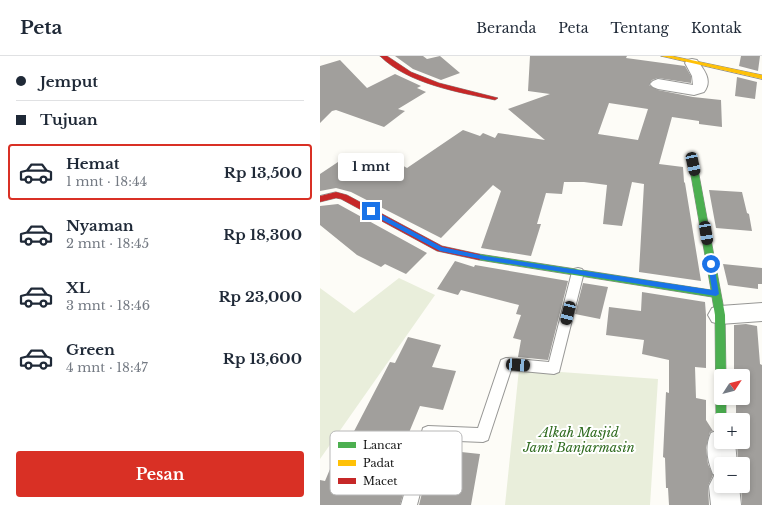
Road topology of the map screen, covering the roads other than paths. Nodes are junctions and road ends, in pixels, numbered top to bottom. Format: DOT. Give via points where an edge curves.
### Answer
graph roads {
  1 [pos="383,56"];
  2 [pos="664,56"];
  3 [pos="692,63"];
  4 [pos="762,77"];
  5 [pos="658,84"];
  6 [pos="495,98"];
  7 [pos="693,164"];
  8 [pos="320,199"];
  9 [pos="578,272"];
  10 [pos="718,304"];
  11 [pos="762,312"];
  12 [pos="721,413"];
  13 [pos="462,434"];
  14 [pos="725,493"];
  15 [pos="411,495"];
  16 [pos="408,505"];
  17 [pos="726,505"];
  1 -- 6 [label="street" via="413,77"];
  2 -- 3 [label="street"];
  3 -- 4 [label="street"];
  3 -- 5 [label="street" via="701,79 699,90"];
  7 -- 10 [label="street"];
  8 -- 9 [label="street" via="336,195 344,197 440,249"];
  9 -- 10 [label="street"];
  9 -- 13 [label="lane" via="554,368 506,364 483,435"];
  10 -- 11 [label="street"];
  10 -- 12 [label="street"];
  14 -- 17 [label="street"];
  15 -- 16 [label="lane"];
}
